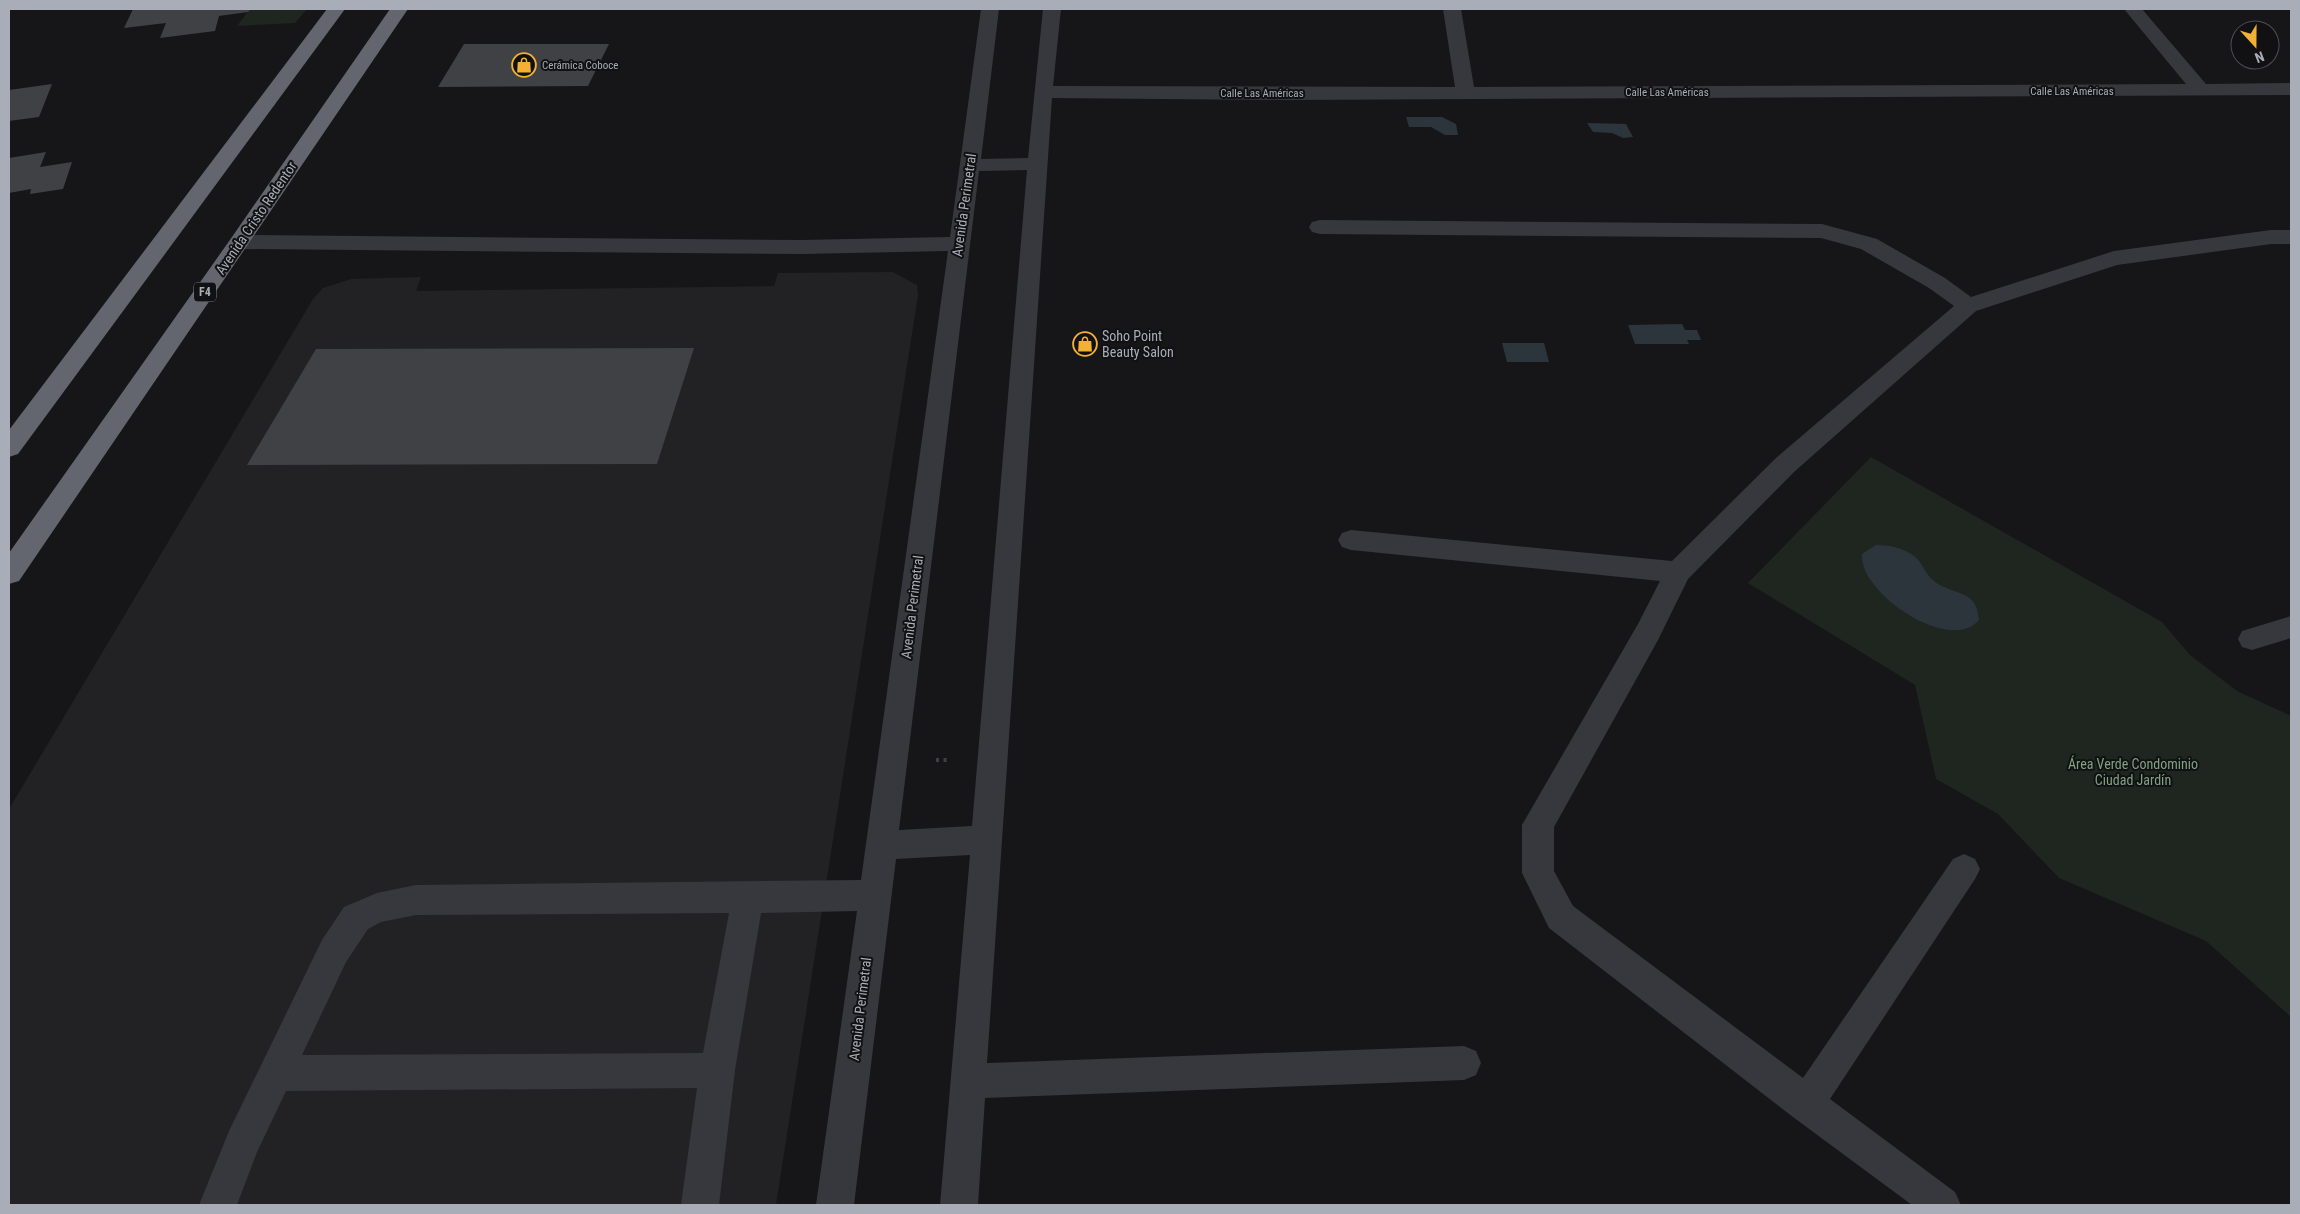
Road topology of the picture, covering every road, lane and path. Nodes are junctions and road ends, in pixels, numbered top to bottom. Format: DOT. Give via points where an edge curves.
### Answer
graph roads {
  1 [pos="336,9"];
  2 [pos="399,9"];
  3 [pos="990,9"];
  4 [pos="1052,9"];
  5 [pos="1452,9"];
  6 [pos="2133,9"];
  7 [pos="2291,89"];
  8 [pos="2201,90"];
  9 [pos="1043,92"];
  10 [pos="1465,93"];
  11 [pos="1038,164"];
  12 [pos="970,165"];
  13 [pos="1320,227"];
  14 [pos="2291,238"];
  15 [pos="240,242"];
  16 [pos="959,244"];
  17 [pos="1968,306"];
  18 [pos="9,448"];
  19 [pos="1351,540"];
  20 [pos="1678,572"];
  21 [pos="9,574"];
  22 [pos="2291,627"];
  23 [pos="2252,639"];
  24 [pos="893,760"];
  25 [pos="993,760"];
  26 [pos="987,840"];
  27 [pos="881,845"];
  28 [pos="1964,869"];
  29 [pos="875,895"];
  30 [pos="748,897"];
  31 [pos="1464,1063"];
  32 [pos="717,1070"];
  33 [pos="276,1073"];
  34 [pos="969,1081"];
  35 [pos="1806,1104"];
  36 [pos="218,1205"];
  37 [pos="700,1205"];
  38 [pos="835,1205"];
  39 [pos="960,1205"];
  40 [pos="1942,1205"];
  1 -- 18 [label="highway"];
  2 -- 15 [label="highway, Avenida Cristo Redentor / F4"];
  3 -- 12 [label="street, Avenida Perimetral"];
  4 -- 9 [label="street"];
  5 -- 10 [label="street"];
  6 -- 8 [label="street"];
  7 -- 8 [label="street, Calle Las Américas"];
  8 -- 10 [label="street, Calle Las Américas"];
  9 -- 10 [label="street, Calle Las Américas"];
  9 -- 11 [label="street"];
  11 -- 12 [label="street"];
  11 -- 25 [label="street"];
  12 -- 16 [label="street, Avenida Perimetral"];
  13 -- 17 [label="street" via="1822,231 1869,244 1937,283"];
  14 -- 17 [label="street" via="2114,258"];
  15 -- 16 [label="street" via="791,247"];
  15 -- 21 [label="highway, Avenida Cristo Redentor / F4"];
  16 -- 24 [label="street, Avenida Perimetral"];
  17 -- 20 [label="street" via="1785,465"];
  19 -- 20 [label="street"];
  20 -- 35 [label="street" via="1648,632 1538,825 1538,873 1561,917"];
  22 -- 23 [label="street"];
  24 -- 25 [label="path"];
  24 -- 27 [label="street, Avenida Perimetral"];
  25 -- 26 [label="street"];
  26 -- 27 [label="street"];
  26 -- 34 [label="street"];
  27 -- 29 [label="street, Avenida Perimetral"];
  28 -- 35 [label="street"];
  29 -- 30 [label="street"];
  29 -- 38 [label="street, Avenida Perimetral"];
  30 -- 32 [label="street"];
  30 -- 33 [label="street" via="416,900 377,908 356,918 334,951"];
  31 -- 34 [label="street"];
  32 -- 33 [label="street"];
  32 -- 37 [label="street"];
  33 -- 36 [label="street" via="242,1144"];
  34 -- 39 [label="street"];
  35 -- 40 [label="street"];
}
